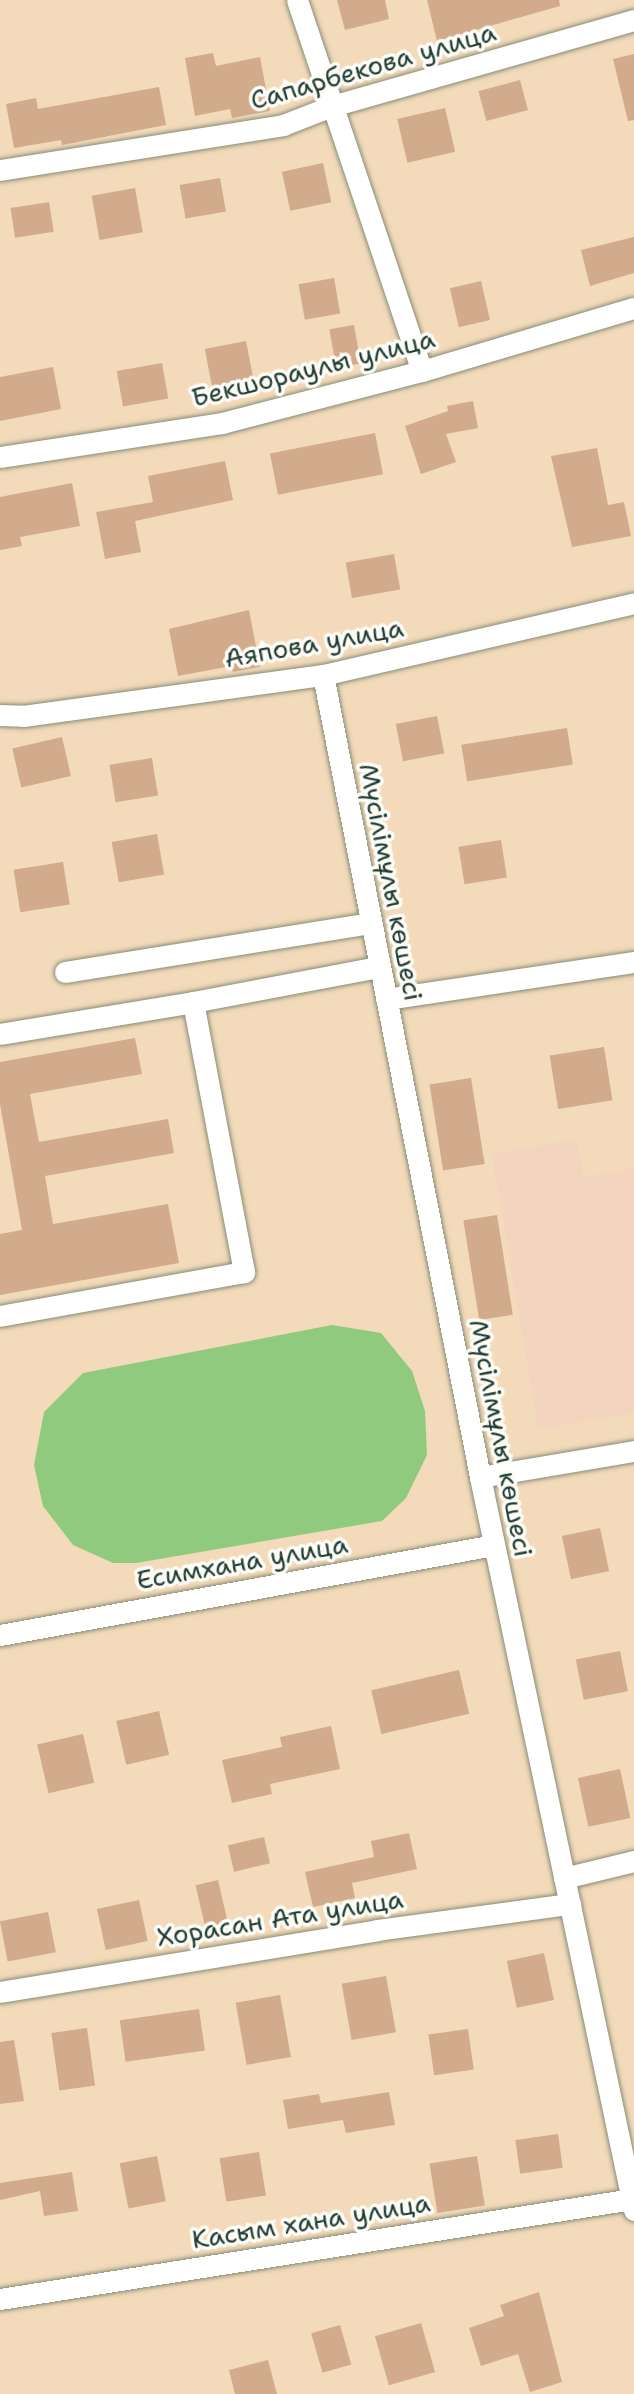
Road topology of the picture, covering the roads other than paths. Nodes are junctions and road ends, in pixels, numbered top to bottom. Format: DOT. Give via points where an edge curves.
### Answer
graph roads {
  1 [pos="297,0"];
  2 [pos="634,20"];
  3 [pos="332,106"];
  4 [pos="0,170"];
  5 [pos="634,308"];
  6 [pos="422,371"];
  7 [pos="0,457"];
  8 [pos="634,603"];
  9 [pos="323,675"];
  10 [pos="0,715"];
  11 [pos="370,923"];
  12 [pos="634,962"];
  13 [pos="379,967"];
  14 [pos="65,972"];
  15 [pos="386,999"];
  16 [pos="193,1002"];
  17 [pos="0,1034"];
  18 [pos="0,1316"];
  19 [pos="634,1451"];
  20 [pos="480,1477"];
  21 [pos="494,1545"];
  22 [pos="0,1635"];
  23 [pos="634,1861"];
  24 [pos="564,1878"];
  25 [pos="570,1904"];
  26 [pos="0,1992"];
  27 [pos="633,2204"];
  28 [pos="0,2299"];
  1 -- 3 [label="street"];
  2 -- 3 [label="street, Сапарбекова улица"];
  3 -- 4 [label="street, Сапарбекова улица" via="283,125"];
  3 -- 6 [label="street"];
  5 -- 6 [label="street, Бекшораулы улица"];
  6 -- 7 [label="street, Бекшораулы улица" via="222,423"];
  8 -- 9 [label="street, Аяпова улица"];
  9 -- 10 [label="street, Аяпова улица" via="23,716"];
  9 -- 11 [label="street, Мүсілімұлы көшесі"];
  11 -- 13 [label="street, Мүсілімұлы көшесі"];
  11 -- 14 [label="street"];
  12 -- 15 [label="street"];
  13 -- 15 [label="street, Мүсілімұлы көшесі"];
  13 -- 16 [label="street"];
  15 -- 20 [label="street, Мүсілімұлы көшесі"];
  16 -- 17 [label="street"];
  16 -- 18 [label="street" via="244,1272"];
  19 -- 20 [label="street"];
  20 -- 21 [label="street, Мүсілімұлы көшесі"];
  21 -- 22 [label="street, Есимхана улица"];
  21 -- 24 [label="street, Мүсілімұлы көшесі"];
  23 -- 24 [label="street"];
  24 -- 25 [label="street, Мүсілімұлы көшесі"];
  25 -- 26 [label="street, Хорасан Ата улица" via="377,1930"];
  25 -- 27 [label="street, Мүсілімұлы көшесі"];
  27 -- 28 [label="street, Касым хана улица"];
}
